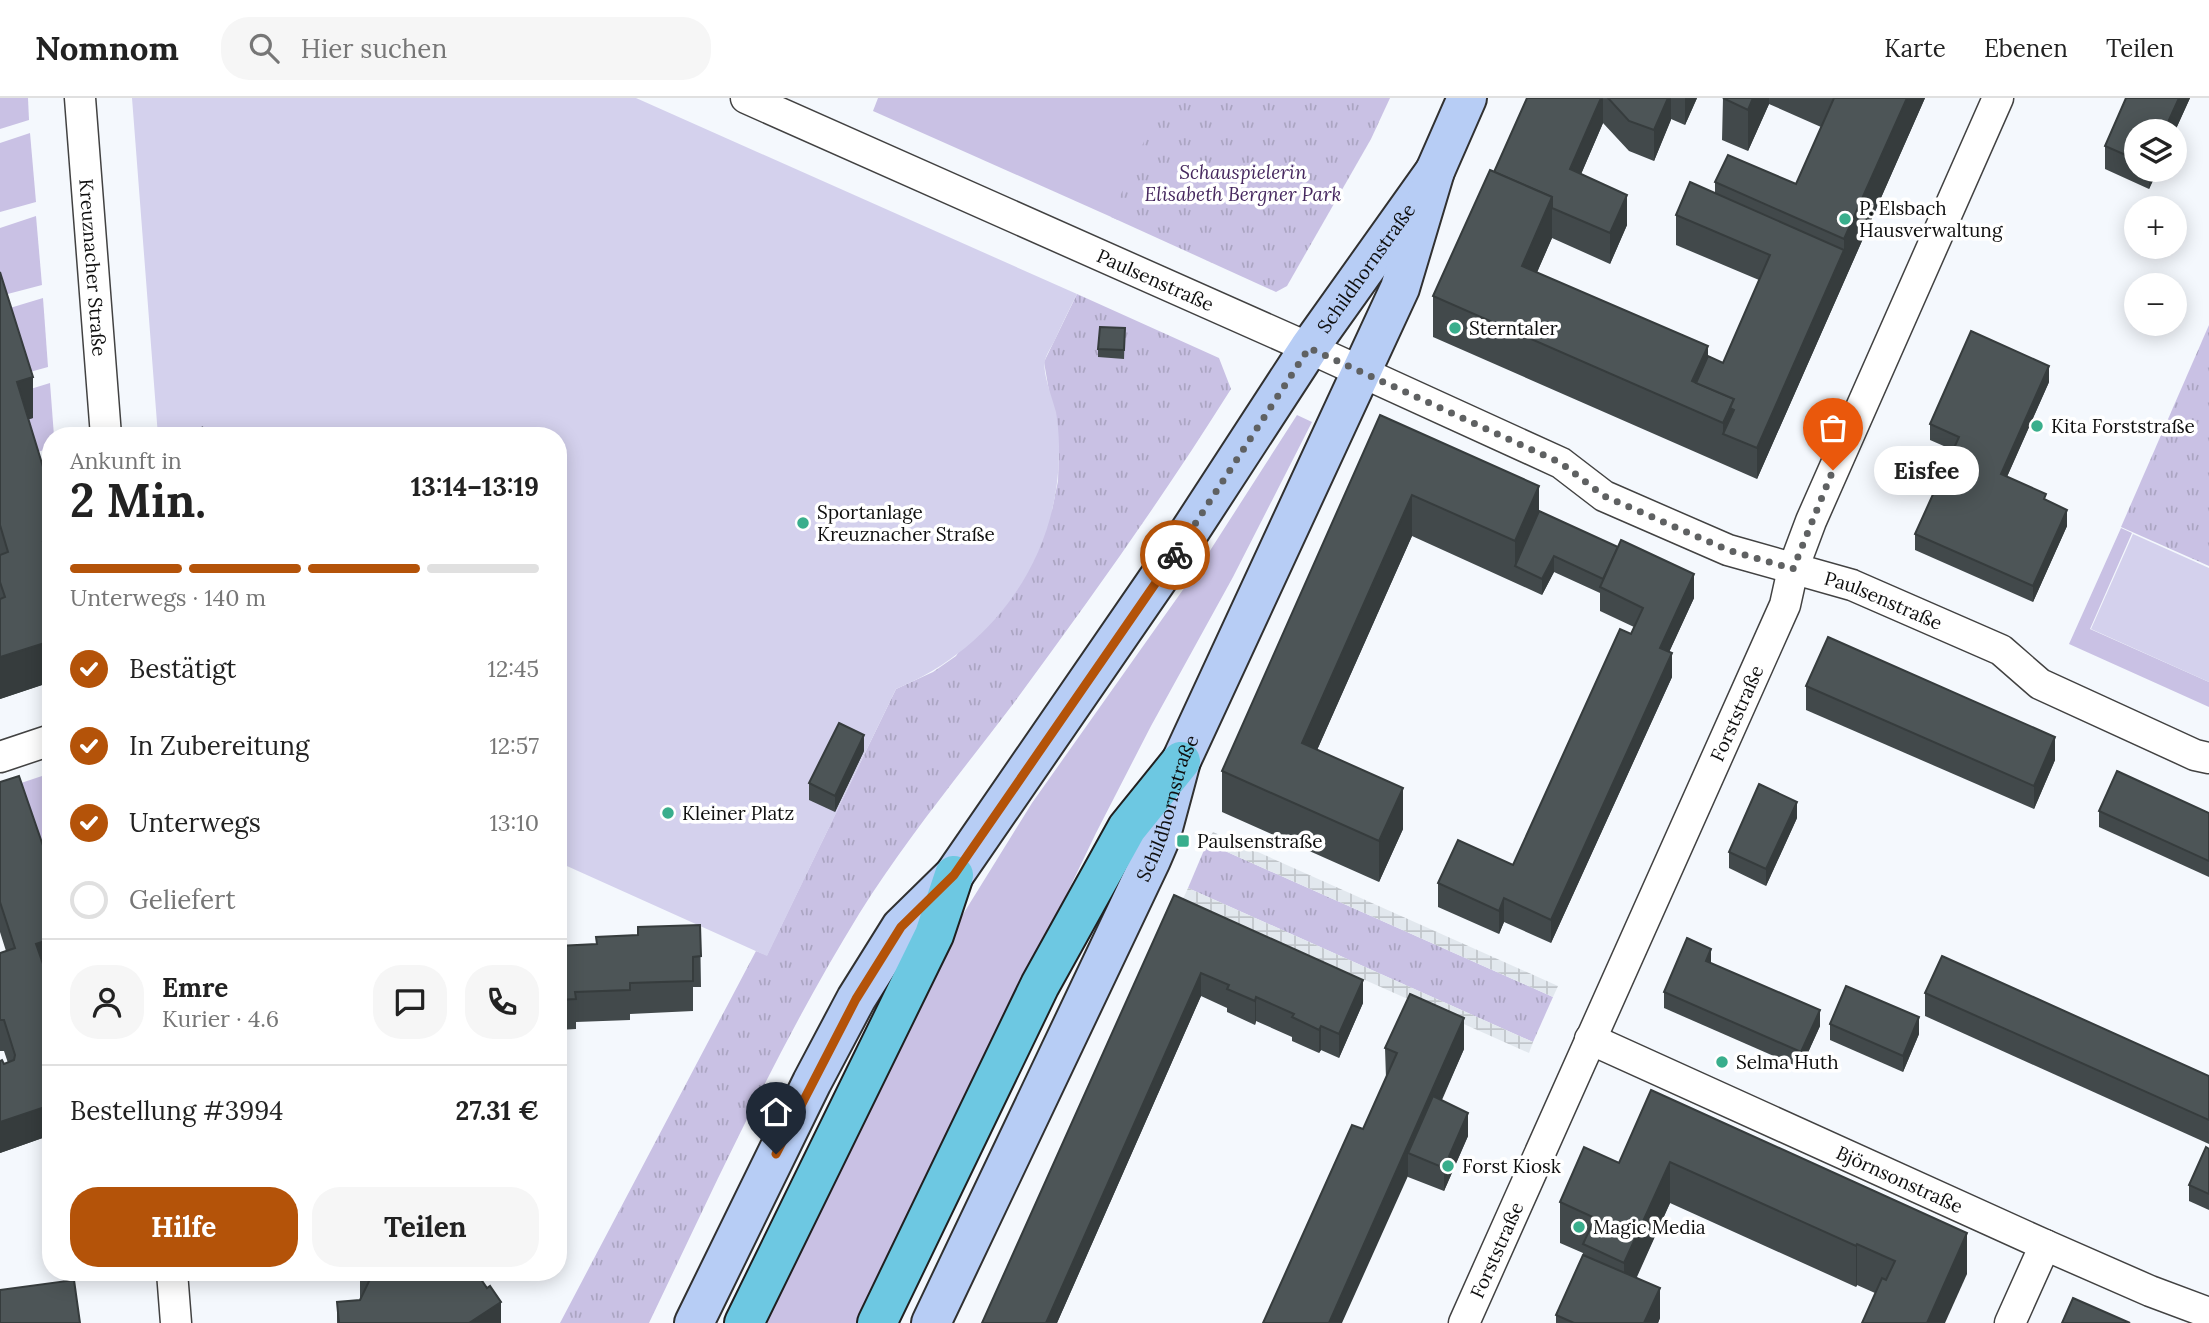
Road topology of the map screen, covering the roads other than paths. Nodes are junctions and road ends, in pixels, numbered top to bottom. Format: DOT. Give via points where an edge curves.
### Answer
graph roads {
  1 [pos="80,98"];
  2 [pos="746,98"];
  3 [pos="1467,98"];
  4 [pos="1998,98"];
  5 [pos="1435,171"];
  6 [pos="1309,348"];
  7 [pos="1362,372"];
  8 [pos="105,427"];
  9 [pos="1793,569"];
  10 [pos="42,743"];
  11 [pos="0,757"];
  12 [pos="2209,758"];
  13 [pos="1181,761"];
  14 [pos="954,875"];
  15 [pos="1590,1039"];
  16 [pos="2045,1245"];
  17 [pos="173,1281"];
  18 [pos="2209,1313"];
  19 [pos="176,1323"];
  20 [pos="694,1323"];
  21 [pos="744,1323"];
  22 [pos="877,1323"];
  23 [pos="931,1323"];
  24 [pos="1464,1323"];
  25 [pos="2010,1323"];
  1 -- 8 [label="street, Kreuznacher Straße"];
  2 -- 6 [label="street, Paulsenstraße"];
  3 -- 5 [label="main road, Schildhornstraße"];
  4 -- 9 [label="street, Forststraße"];
  5 -- 6 [label="main road, Schildhornstraße"];
  5 -- 7 [label="main road, Schildhornstraße" via="1400,288"];
  6 -- 7 [label="street, Paulsenstraße"];
  6 -- 14 [label="main road, Schildhornstraße" via="1173,557"];
  7 -- 9 [label="street, Paulsenstraße" via="1561,463 1604,496 1728,550"];
  7 -- 13 [label="main road, Schildhornstraße"];
  9 -- 12 [label="street, Paulsenstraße" via="1852,585 2001,650 2040,684"];
  9 -- 15 [label="street, Forststraße" via="1785,605"];
  10 -- 11 [label="street"];
  13 -- 22 [label="highway" via="1127,828 1041,985"];
  13 -- 23 [label="main road, Schildhornstraße" via="1151,860"];
  14 -- 20 [label="main road, Schildhornstraße" via="901,927 856,999"];
  14 -- 21 [label="highway" via="934,935"];
  15 -- 16 [label="street, Björnsonstraße"];
  15 -- 24 [label="street, Forststraße"];
  16 -- 18 [label="street, Björnsonstraße"];
  16 -- 25 [label="street"];
  17 -- 19 [label="street"];
}
